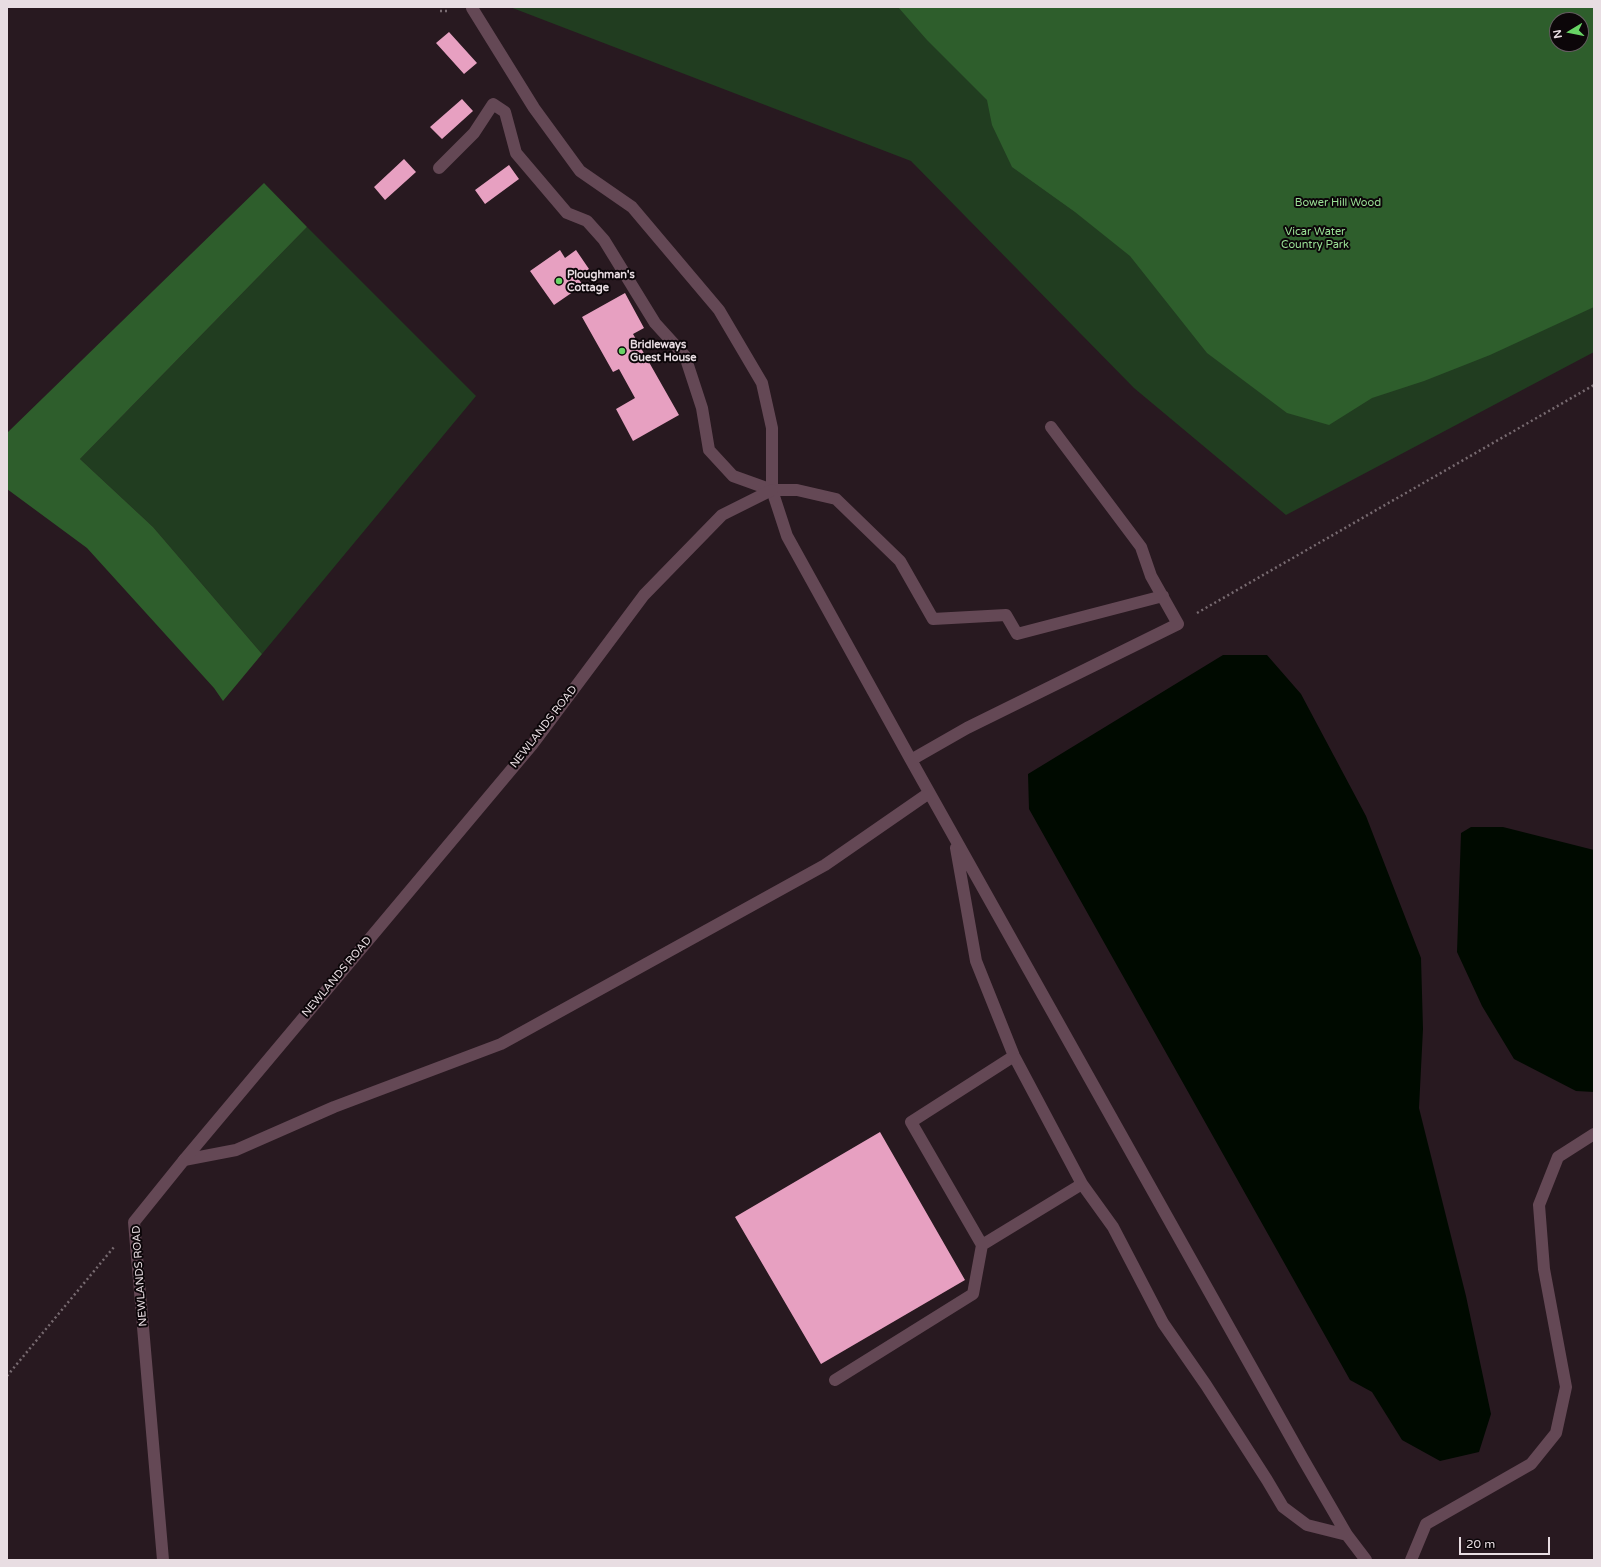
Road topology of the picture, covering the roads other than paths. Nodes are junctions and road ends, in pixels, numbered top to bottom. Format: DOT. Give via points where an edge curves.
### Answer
graph roads {
  1 [pos="472,8"];
  2 [pos="439,168"];
  3 [pos="1051,427"];
  4 [pos="772,490"];
  5 [pos="1163,596"];
  6 [pos="911,760"];
  7 [pos="929,792"];
  8 [pos="954,839"];
  9 [pos="1014,1056"];
  10 [pos="1594,1134"];
  11 [pos="184,1160"];
  12 [pos="1082,1184"];
  13 [pos="982,1245"];
  14 [pos="835,1380"];
  15 [pos="1347,1535"];
  16 [pos="163,1560"];
  17 [pos="1366,1560"];
  18 [pos="1411,1560"];
  1 -- 4 [label="street" via="534,108 580,171 632,207 719,310 762,383 772,428"];
  2 -- 4 [label="street" via="474,133 493,104 505,112 516,153 567,213 587,221 604,240 655,323 685,356 702,408 709,450 733,476"];
  3 -- 5 [label="street" via="1141,547 1151,576"];
  4 -- 5 [label="street" via="797,490 836,499 900,561 933,619 1006,615 1017,634"];
  4 -- 6 [label="street" via="787,536"];
  4 -- 11 [label="street, NEWLANDS ROAD" via="722,515 644,596 532,745"];
  5 -- 6 [label="street" via="1178,624 967,728"];
  6 -- 7 [label="street"];
  7 -- 8 [label="street"];
  7 -- 11 [label="street" via="825,865 501,1044 334,1107 236,1150"];
  8 -- 9 [label="street" via="976,961"];
  8 -- 15 [label="street"];
  9 -- 12 [label="street"];
  9 -- 13 [label="street" via="911,1122"];
  10 -- 18 [label="street" via="1558,1157 1539,1205 1544,1269 1566,1387 1556,1433 1531,1464 1426,1524"];
  11 -- 16 [label="street, NEWLANDS ROAD" via="134,1222"];
  12 -- 13 [label="street"];
  12 -- 15 [label="street" via="1113,1227 1163,1323 1206,1385 1283,1507 1307,1525"];
  13 -- 14 [label="street" via="973,1294"];
  15 -- 17 [label="street"];
}
